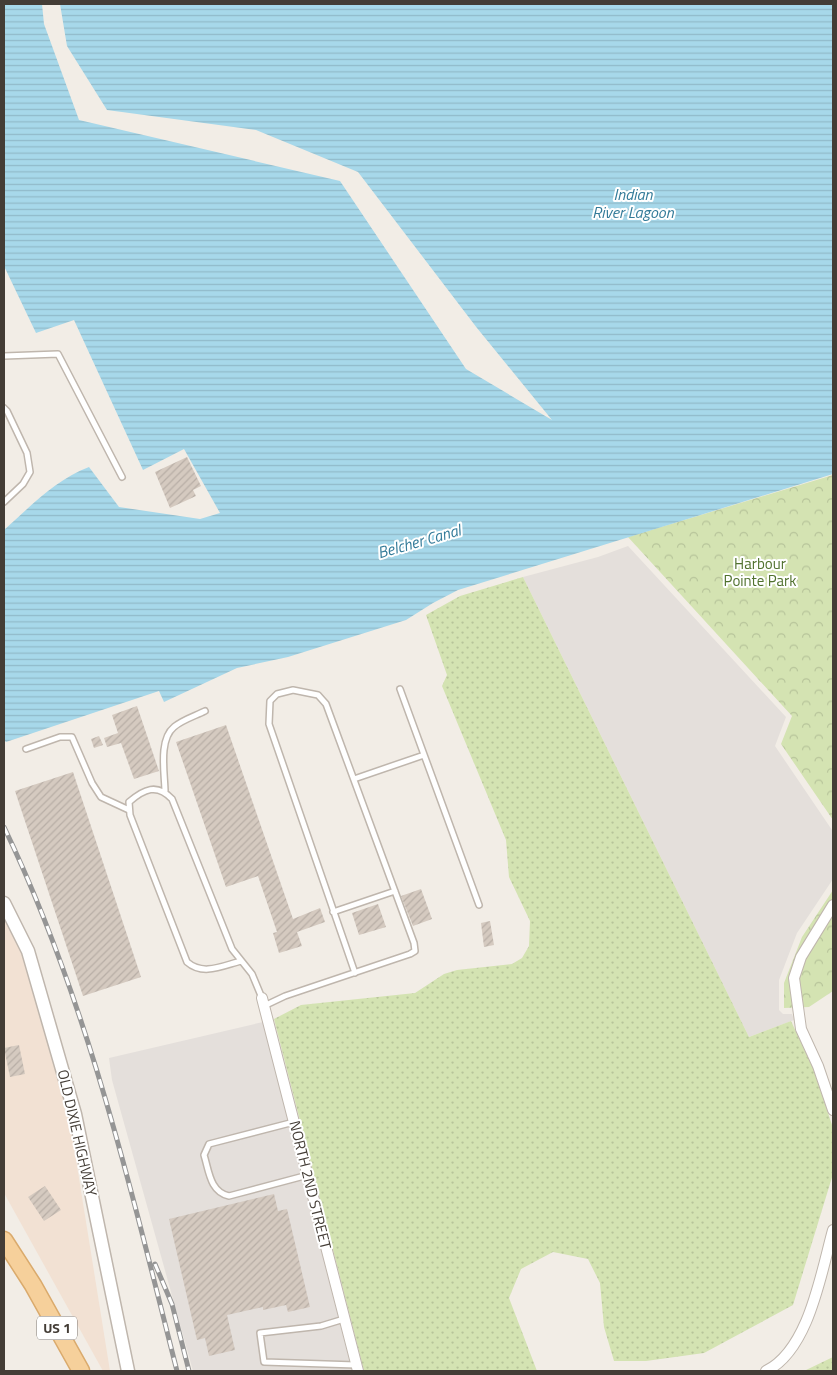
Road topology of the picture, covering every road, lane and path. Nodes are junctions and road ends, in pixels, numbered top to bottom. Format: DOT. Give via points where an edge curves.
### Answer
graph roads {
  1 [pos="4,356"];
  2 [pos="4,408"];
  3 [pos="122,477"];
  4 [pos="4,502"];
  5 [pos="400,689"];
  6 [pos="205,711"];
  7 [pos="26,749"];
  8 [pos="424,756"];
  9 [pos="354,779"];
  10 [pos="165,792"];
  11 [pos="129,810"];
  12 [pos="395,891"];
  13 [pos="4,903"];
  14 [pos="479,905"];
  15 [pos="833,905"];
  16 [pos="333,912"];
  17 [pos="241,961"];
  18 [pos="355,973"];
  19 [pos="263,1002"];
  20 [pos="833,1110"];
  21 [pos="294,1121"];
  22 [pos="308,1175"];
  23 [pos="833,1230"];
  24 [pos="4,1240"];
  25 [pos="344,1319"];
  26 [pos="357,1368"];
  27 [pos="81,1371"];
  28 [pos="128,1371"];
  29 [pos="766,1371"];
  1 -- 3 [label="lane" via="58,354"];
  2 -- 4 [label="lane" via="27,453 30,472 23,484"];
  5 -- 8 [label="lane"];
  6 -- 10 [label="lane" via="174,727 169,733 165,746"];
  7 -- 11 [label="lane" via="60,737 72,737 101,797"];
  8 -- 9 [label="lane"];
  8 -- 14 [label="lane"];
  9 -- 12 [label="lane"];
  9 -- 16 [label="lane" via="326,704 318,695 294,690 277,694 270,701 268,724"];
  10 -- 11 [label="lane" via="156,788 141,791 129,802"];
  10 -- 17 [label="lane" via="172,799 232,949"];
  11 -- 17 [label="lane" via="187,962 194,968 207,970"];
  12 -- 16 [label="lane"];
  12 -- 18 [label="lane" via="415,951"];
  13 -- 28 [label="street, OLD DIXIE HIGHWAY" via="28,951 75,1114"];
  15 -- 20 [label="street" via="801,957 794,978 801,1029"];
  16 -- 18 [label="lane"];
  17 -- 19 [label="lane" via="252,974"];
  18 -- 19 [label="lane"];
  19 -- 21 [label="street, NORTH 2ND STREET"];
  21 -- 22 [label="street, NORTH 2ND STREET"];
  21 -- 22 [label="lane" via="209,1144 204,1155 215,1190 229,1196"];
  22 -- 25 [label="street, NORTH 2ND STREET"];
  23 -- 29 [label="street" via="806,1324 791,1352"];
  24 -- 27 [label="main road, US 1"];
  25 -- 26 [label="street, NORTH 2ND STREET"];
  25 -- 26 [label="lane" via="321,1326 260,1333 264,1362"];
}
